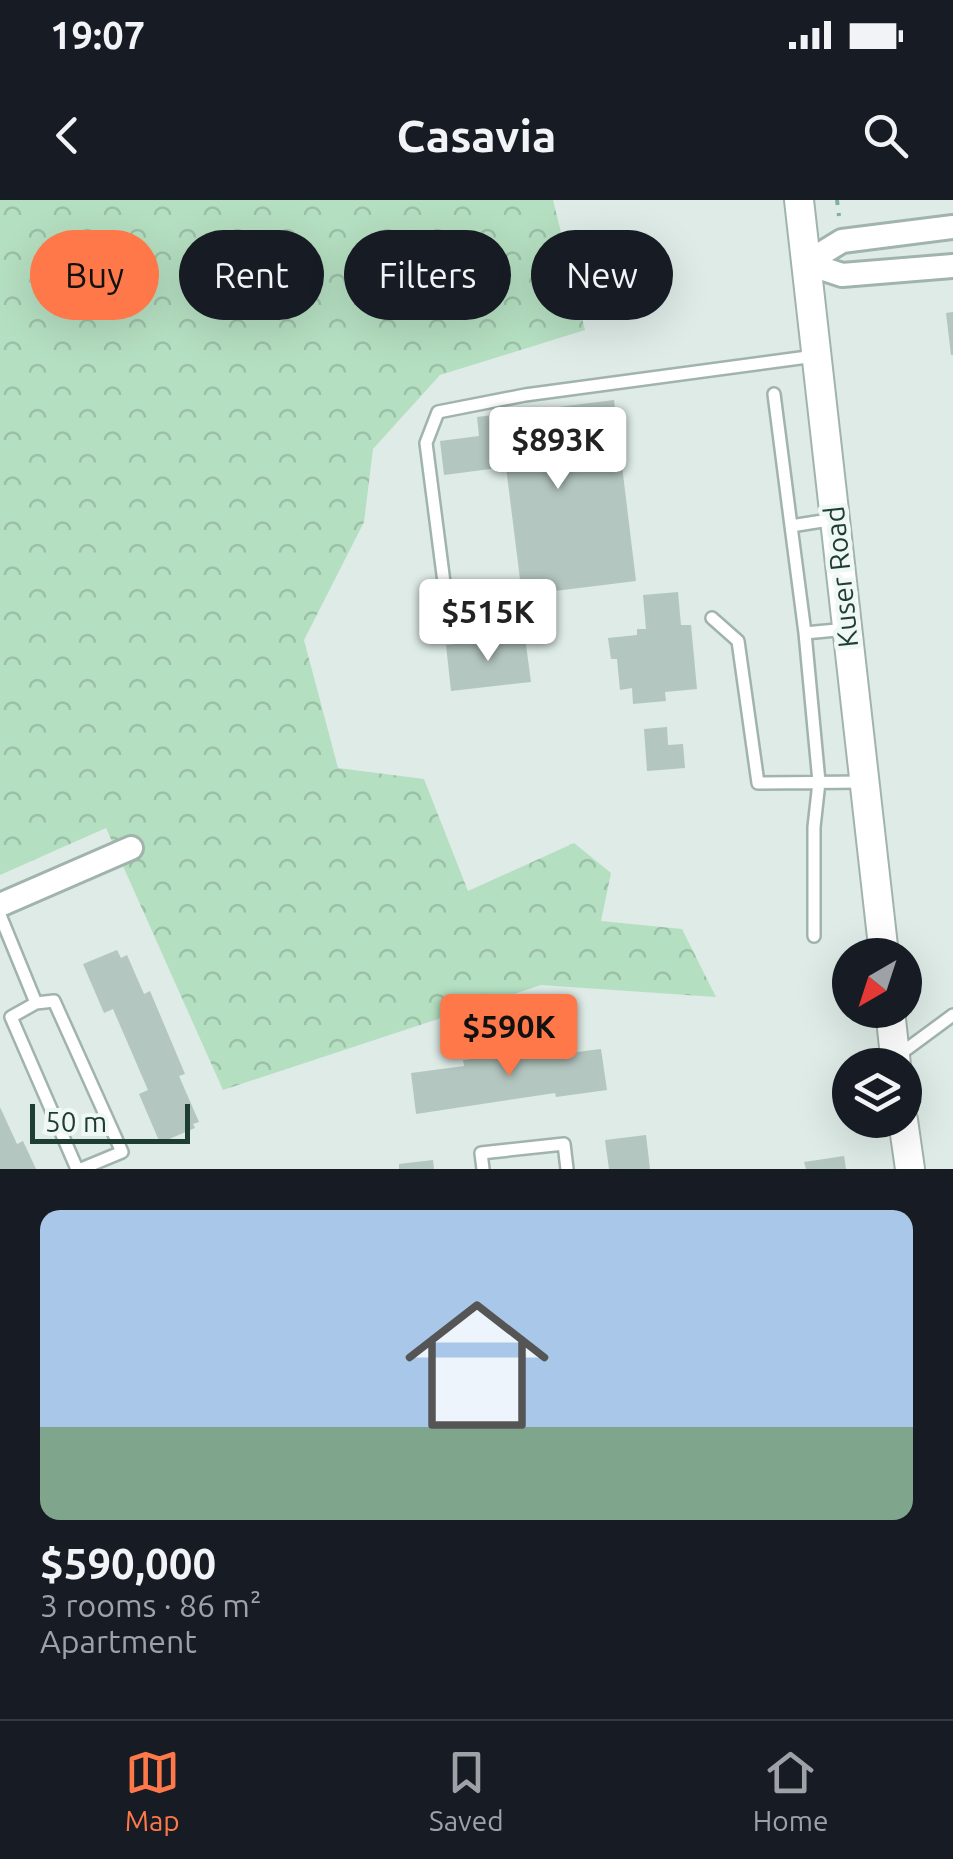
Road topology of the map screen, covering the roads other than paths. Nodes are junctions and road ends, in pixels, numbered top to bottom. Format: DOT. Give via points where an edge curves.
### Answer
graph roads {
  1 [pos="799,200"];
  2 [pos="953,227"];
  3 [pos="806,263"];
  4 [pos="953,266"];
  5 [pos="815,356"];
  6 [pos="774,394"];
  7 [pos="835,519"];
  8 [pos="791,526"];
  9 [pos="446,598"];
  10 [pos="712,618"];
  11 [pos="847,629"];
  12 [pos="805,633"];
  13 [pos="818,782"];
  14 [pos="864,782"];
  15 [pos="131,848"];
  16 [pos="0,906"];
  17 [pos="0,915"];
  18 [pos="814,936"];
  19 [pos="882,938"];
  20 [pos="36,1003"];
  21 [pos="953,1015"];
  22 [pos="912,1048"];
  23 [pos="906,1138"];
  24 [pos="79,1169"];
  25 [pos="483,1169"];
  26 [pos="567,1169"];
  27 [pos="910,1169"];
  1 -- 3 [label="street, Kuser Road"];
  2 -- 3 [label="street" via="842,241"];
  3 -- 4 [label="street" via="842,275"];
  3 -- 5 [label="street, Kuser Road"];
  5 -- 7 [label="street, Kuser Road"];
  5 -- 9 [label="lane" via="438,412 426,443"];
  6 -- 8 [label="lane"];
  7 -- 8 [label="lane"];
  7 -- 11 [label="street, Kuser Road"];
  8 -- 12 [label="lane"];
  10 -- 13 [label="lane" via="738,640 758,783"];
  11 -- 12 [label="lane"];
  11 -- 14 [label="street, Kuser Road"];
  12 -- 13 [label="lane"];
  13 -- 14 [label="lane"];
  13 -- 18 [label="lane"];
  14 -- 19 [label="street, Kuser Road"];
  15 -- 16 [label="street"];
  17 -- 20 [label="lane"];
  20 -- 24 [label="lane" via="10,1017"];
  20 -- 24 [label="lane" via="54,1001 122,1152"];
  21 -- 22 [label="lane"];
  23 -- 27 [label="street"];
  25 -- 26 [label="lane" via="481,1153 564,1144"];
}
